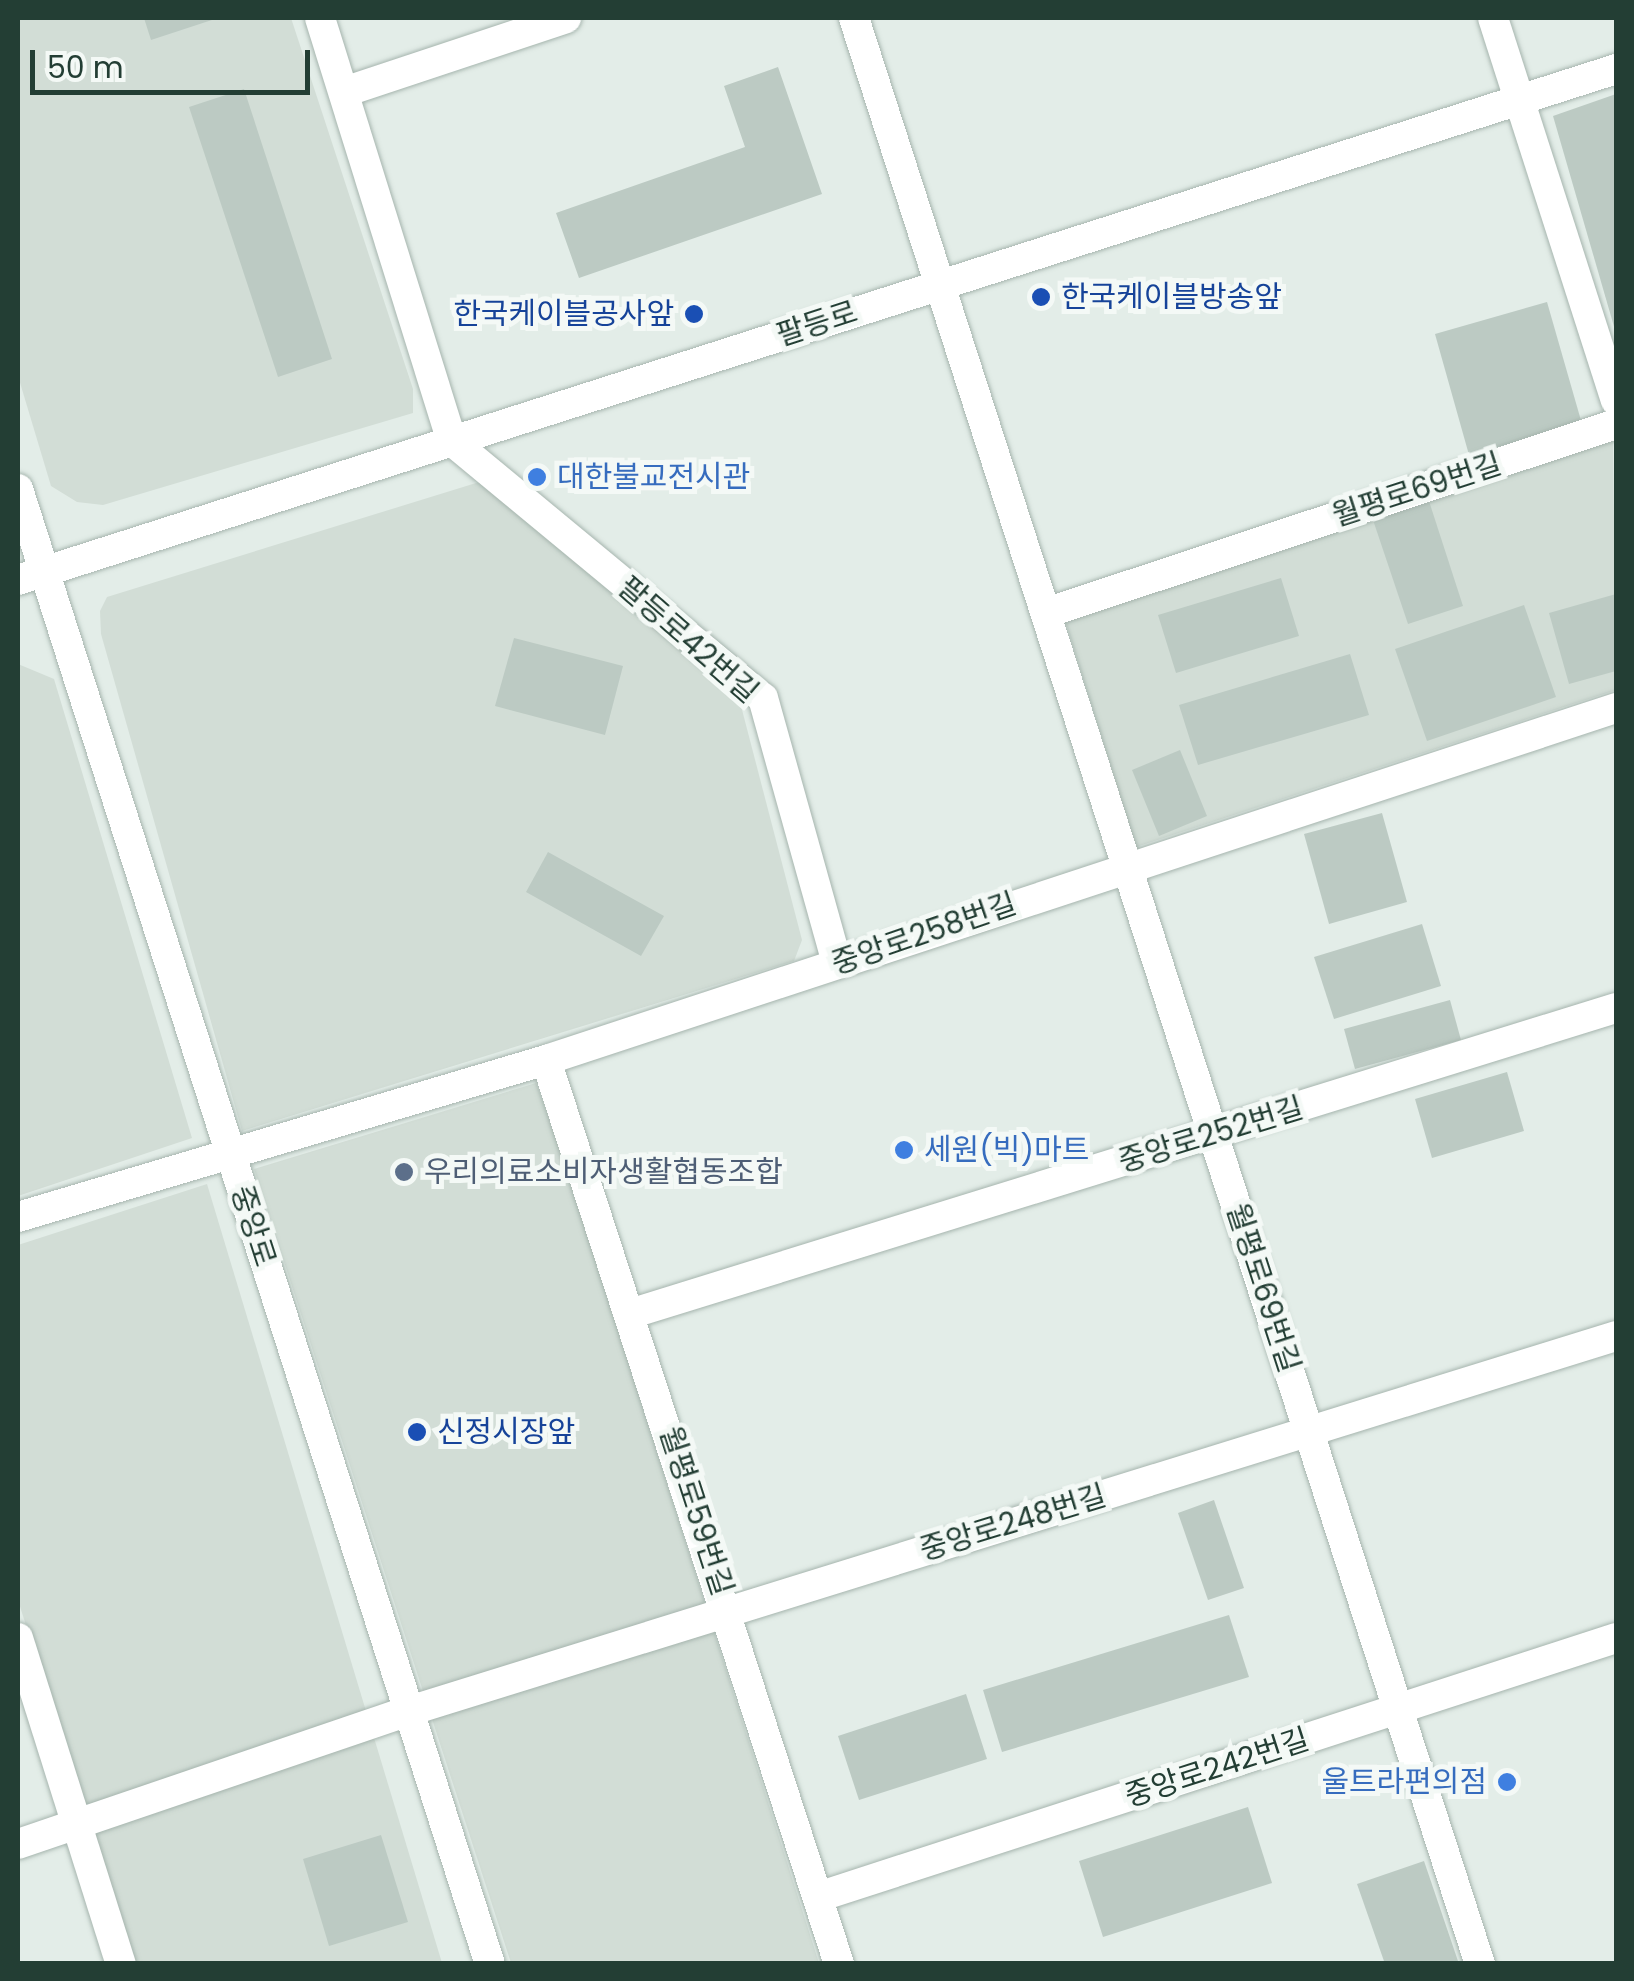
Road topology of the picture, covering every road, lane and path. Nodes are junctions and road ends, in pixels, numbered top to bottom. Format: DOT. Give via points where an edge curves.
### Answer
graph roads {
  1 [pos="320,18"];
  2 [pos="566,18"];
  3 [pos="854,18"];
  4 [pos="1493,18"];
  5 [pos="1616,70"];
  6 [pos="344,92"];
  7 [pos="1518,101"];
  8 [pos="940,285"];
  9 [pos="1616,401"];
  10 [pos="1616,424"];
  11 [pos="452,441"];
  12 [pos="18,488"];
  13 [pos="30,576"];
  14 [pos="1046,613"];
  15 [pos="1616,708"];
  16 [pos="1126,864"];
  17 [pos="837,963"];
  18 [pos="1616,1008"];
  19 [pos="546,1060"];
  20 [pos="1214,1134"];
  21 [pos="228,1151"];
  22 [pos="18,1217"];
  23 [pos="633,1313"];
  24 [pos="1616,1336"];
  25 [pos="1309,1431"];
  26 [pos="728,1612"];
  27 [pos="18,1638"];
  28 [pos="1616,1638"];
  29 [pos="1399,1709"];
  30 [pos="409,1710"];
  31 [pos="78,1826"];
  32 [pos="18,1844"];
  33 [pos="818,1898"];
  34 [pos="122,1964"];
  35 [pos="490,1964"];
  36 [pos="839,1964"];
  37 [pos="1480,1964"];
  1 -- 6 [label="street"];
  2 -- 6 [label="street"];
  3 -- 8 [label="street, 월평로69번길"];
  4 -- 7 [label="street"];
  5 -- 7 [label="street, 팔등로"];
  6 -- 11 [label="street"];
  7 -- 8 [label="street, 팔등로"];
  7 -- 9 [label="street"];
  8 -- 11 [label="street, 팔등로"];
  8 -- 14 [label="street, 월평로69번길"];
  10 -- 14 [label="street, 월평로69번길"];
  11 -- 13 [label="street, 팔등로"];
  11 -- 17 [label="street, 팔등로42번길" via="762,698"];
  12 -- 13 [label="street, 중앙로"];
  13 -- 21 [label="street, 중앙로"];
  14 -- 16 [label="street, 월평로69번길"];
  15 -- 16 [label="street, 중앙로258번길"];
  16 -- 17 [label="street, 중앙로258번길"];
  16 -- 20 [label="street, 월평로69번길"];
  17 -- 19 [label="street, 중앙로258번길"];
  18 -- 20 [label="street, 중앙로252번길"];
  19 -- 21 [label="street, 중앙로258번길"];
  19 -- 23 [label="street, 월평로59번길"];
  20 -- 23 [label="street, 중앙로252번길"];
  20 -- 25 [label="street, 월평로69번길"];
  21 -- 22 [label="street, 중앙로258번길"];
  21 -- 30 [label="street, 중앙로"];
  23 -- 26 [label="street, 월평로59번길"];
  24 -- 25 [label="street, 중앙로248번길"];
  25 -- 26 [label="street, 중앙로248번길"];
  25 -- 29 [label="street, 월평로69번길"];
  26 -- 30 [label="street, 중앙로248번길"];
  26 -- 33 [label="street, 월평로59번길"];
  27 -- 31 [label="street"];
  28 -- 29 [label="street, 중앙로242번길"];
  29 -- 33 [label="street, 중앙로242번길"];
  29 -- 37 [label="street, 월평로69번길"];
  30 -- 31 [label="street, 중앙로248번길"];
  30 -- 35 [label="street, 중앙로"];
  31 -- 32 [label="street, 중앙로248번길"];
  31 -- 34 [label="street"];
  33 -- 36 [label="street, 월평로59번길"];
}
